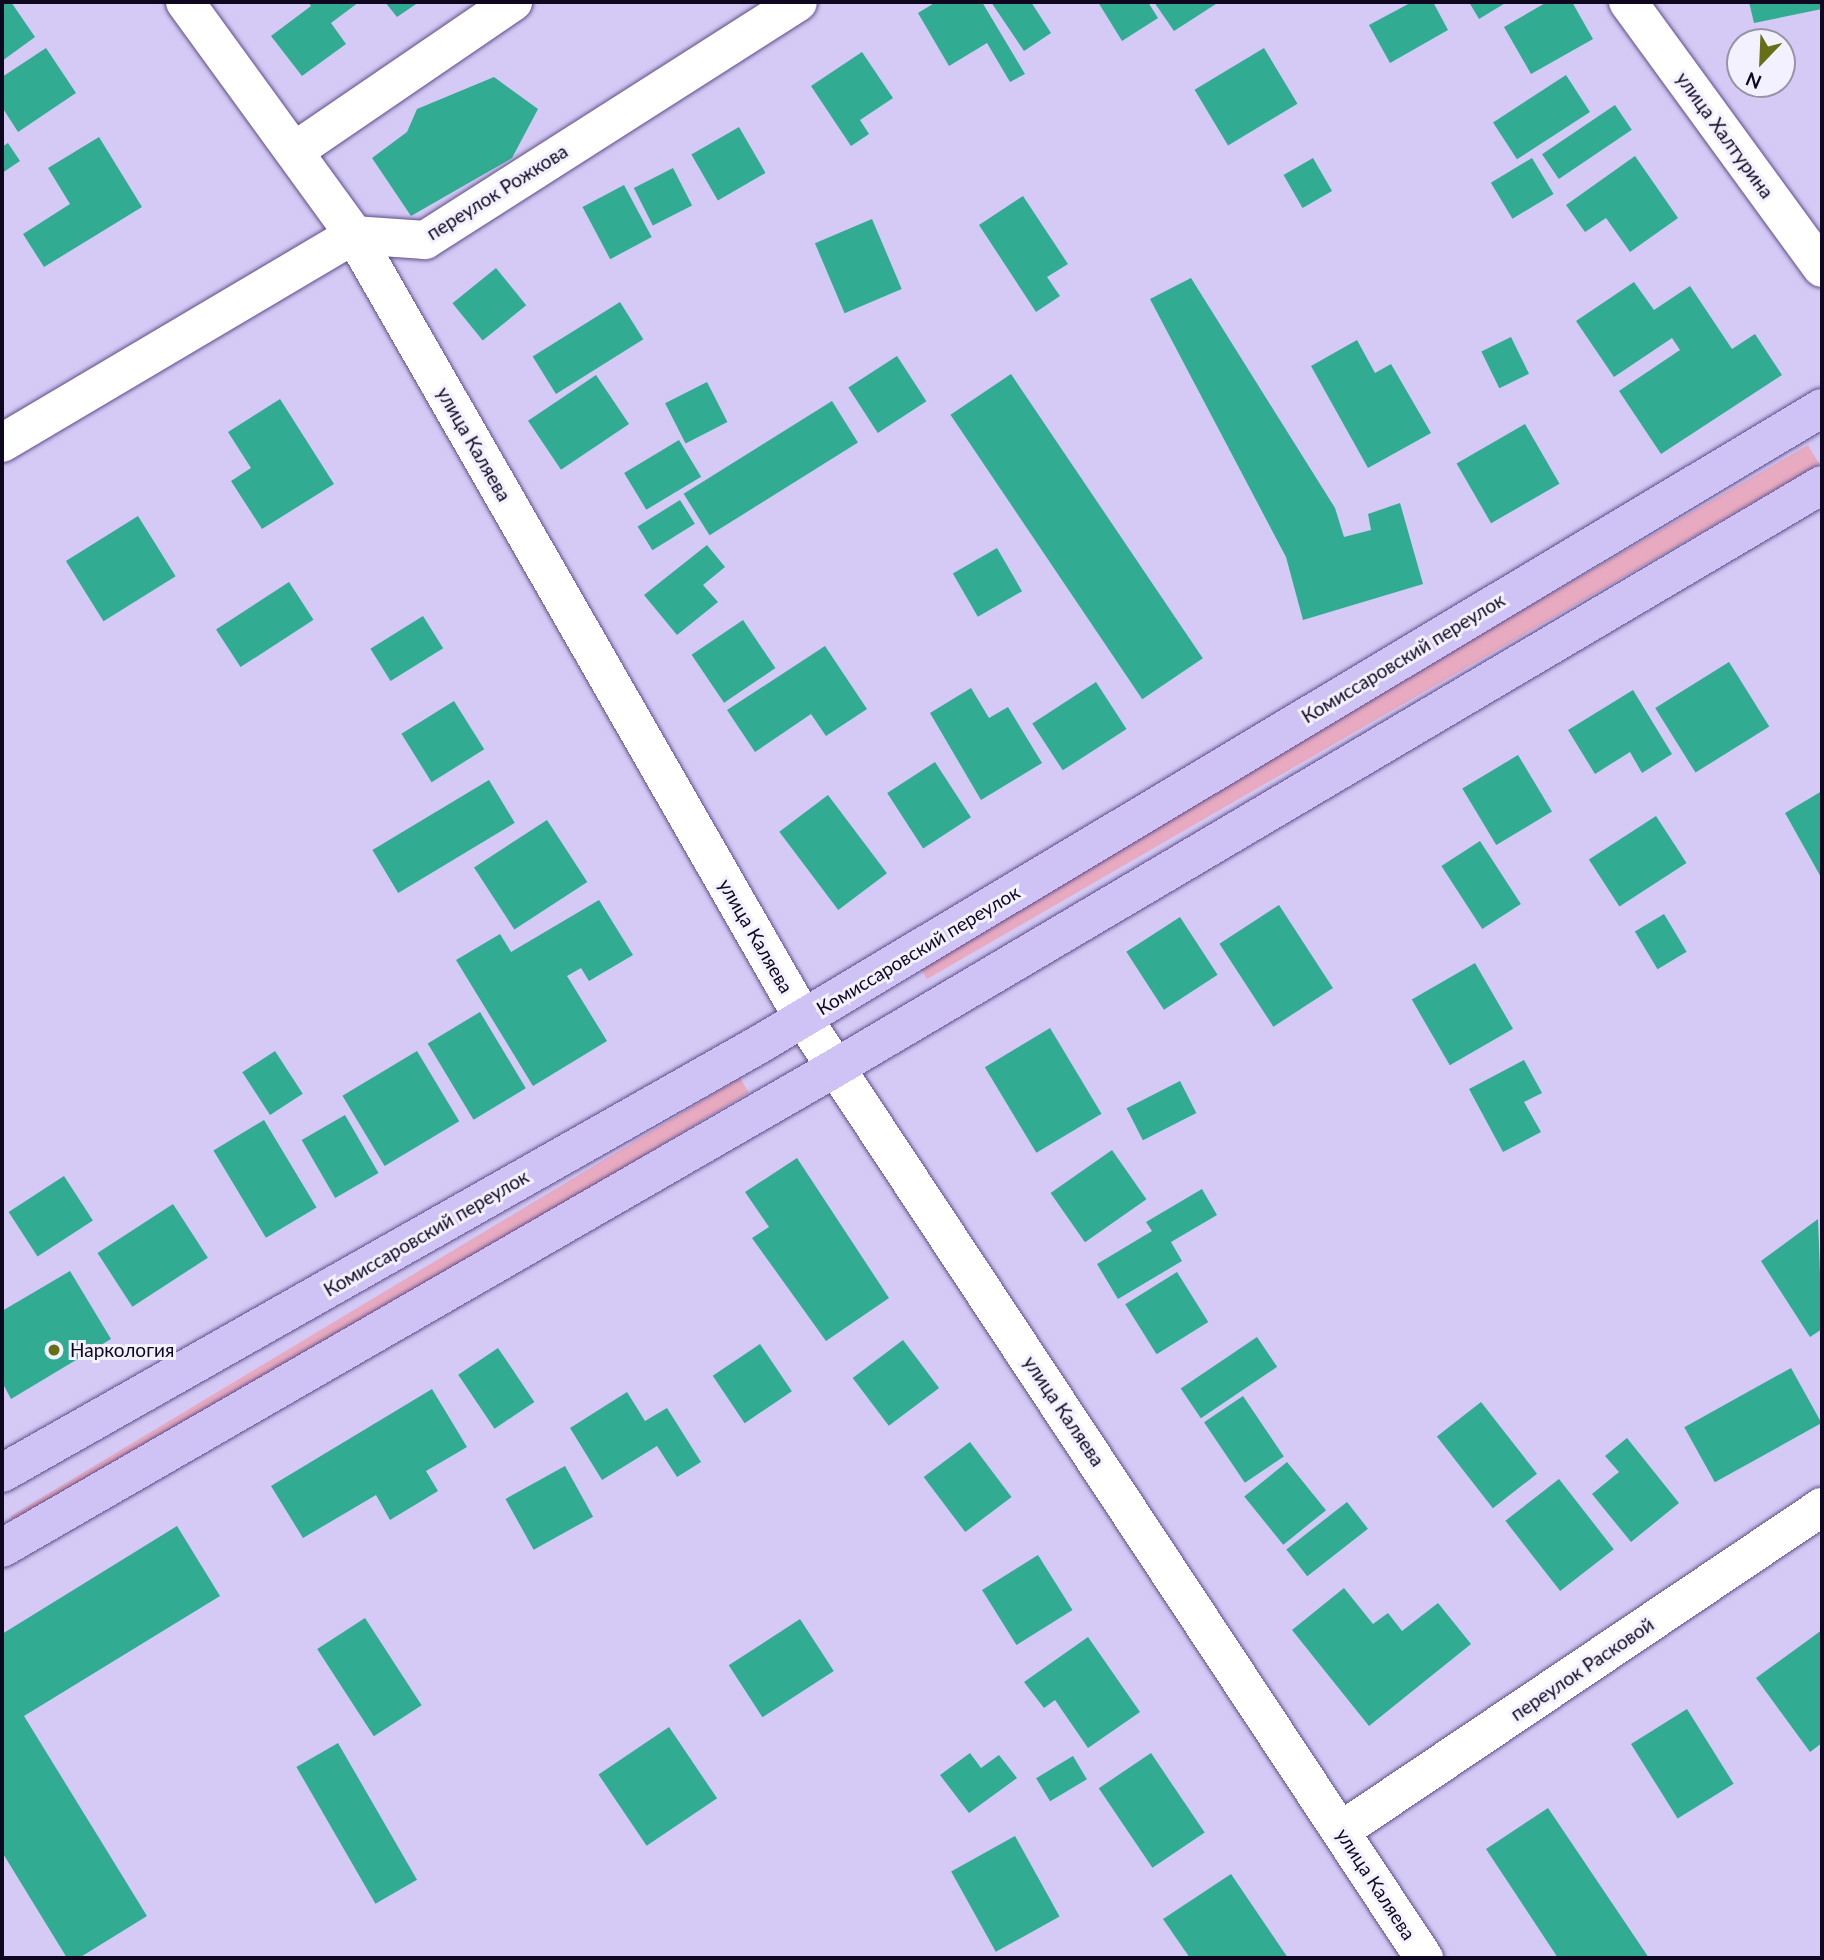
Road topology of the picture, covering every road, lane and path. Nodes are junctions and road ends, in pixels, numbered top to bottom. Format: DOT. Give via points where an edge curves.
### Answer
graph roads {
  1 [pos="185,2"];
  2 [pos="513,2"];
  3 [pos="798,2"];
  4 [pos="1628,2"];
  5 [pos="296,150"];
  6 [pos="354,235"];
  7 [pos="1822,268"];
  8 [pos="1822,408"];
  9 [pos="2,443"];
  10 [pos="1822,485"];
  11 [pos="803,1018"];
  12 [pos="835,1068"];
  13 [pos="2,1473"];
  14 [pos="1822,1507"];
  15 [pos="2,1548"];
  16 [pos="1342,1830"];
  17 [pos="1424,1958"];
  1 -- 5 [label="street, улица Каляева"];
  2 -- 5 [label="street"];
  3 -- 6 [label="street, переулок Рожкова" via="425,240"];
  4 -- 7 [label="street, улица Халтурина"];
  5 -- 6 [label="street, улица Каляева"];
  6 -- 9 [label="street"];
  6 -- 11 [label="street, улица Каляева"];
  8 -- 11 [label="main road, Комиссаровский переулок"];
  10 -- 12 [label="main road"];
  11 -- 12 [label="street, улица Каляева"];
  11 -- 13 [label="main road, Комиссаровский переулок"];
  12 -- 15 [label="main road"];
  12 -- 16 [label="street, улица Каляева"];
  14 -- 16 [label="street, переулок Расковой"];
  16 -- 17 [label="street, улица Каляева"];
}
